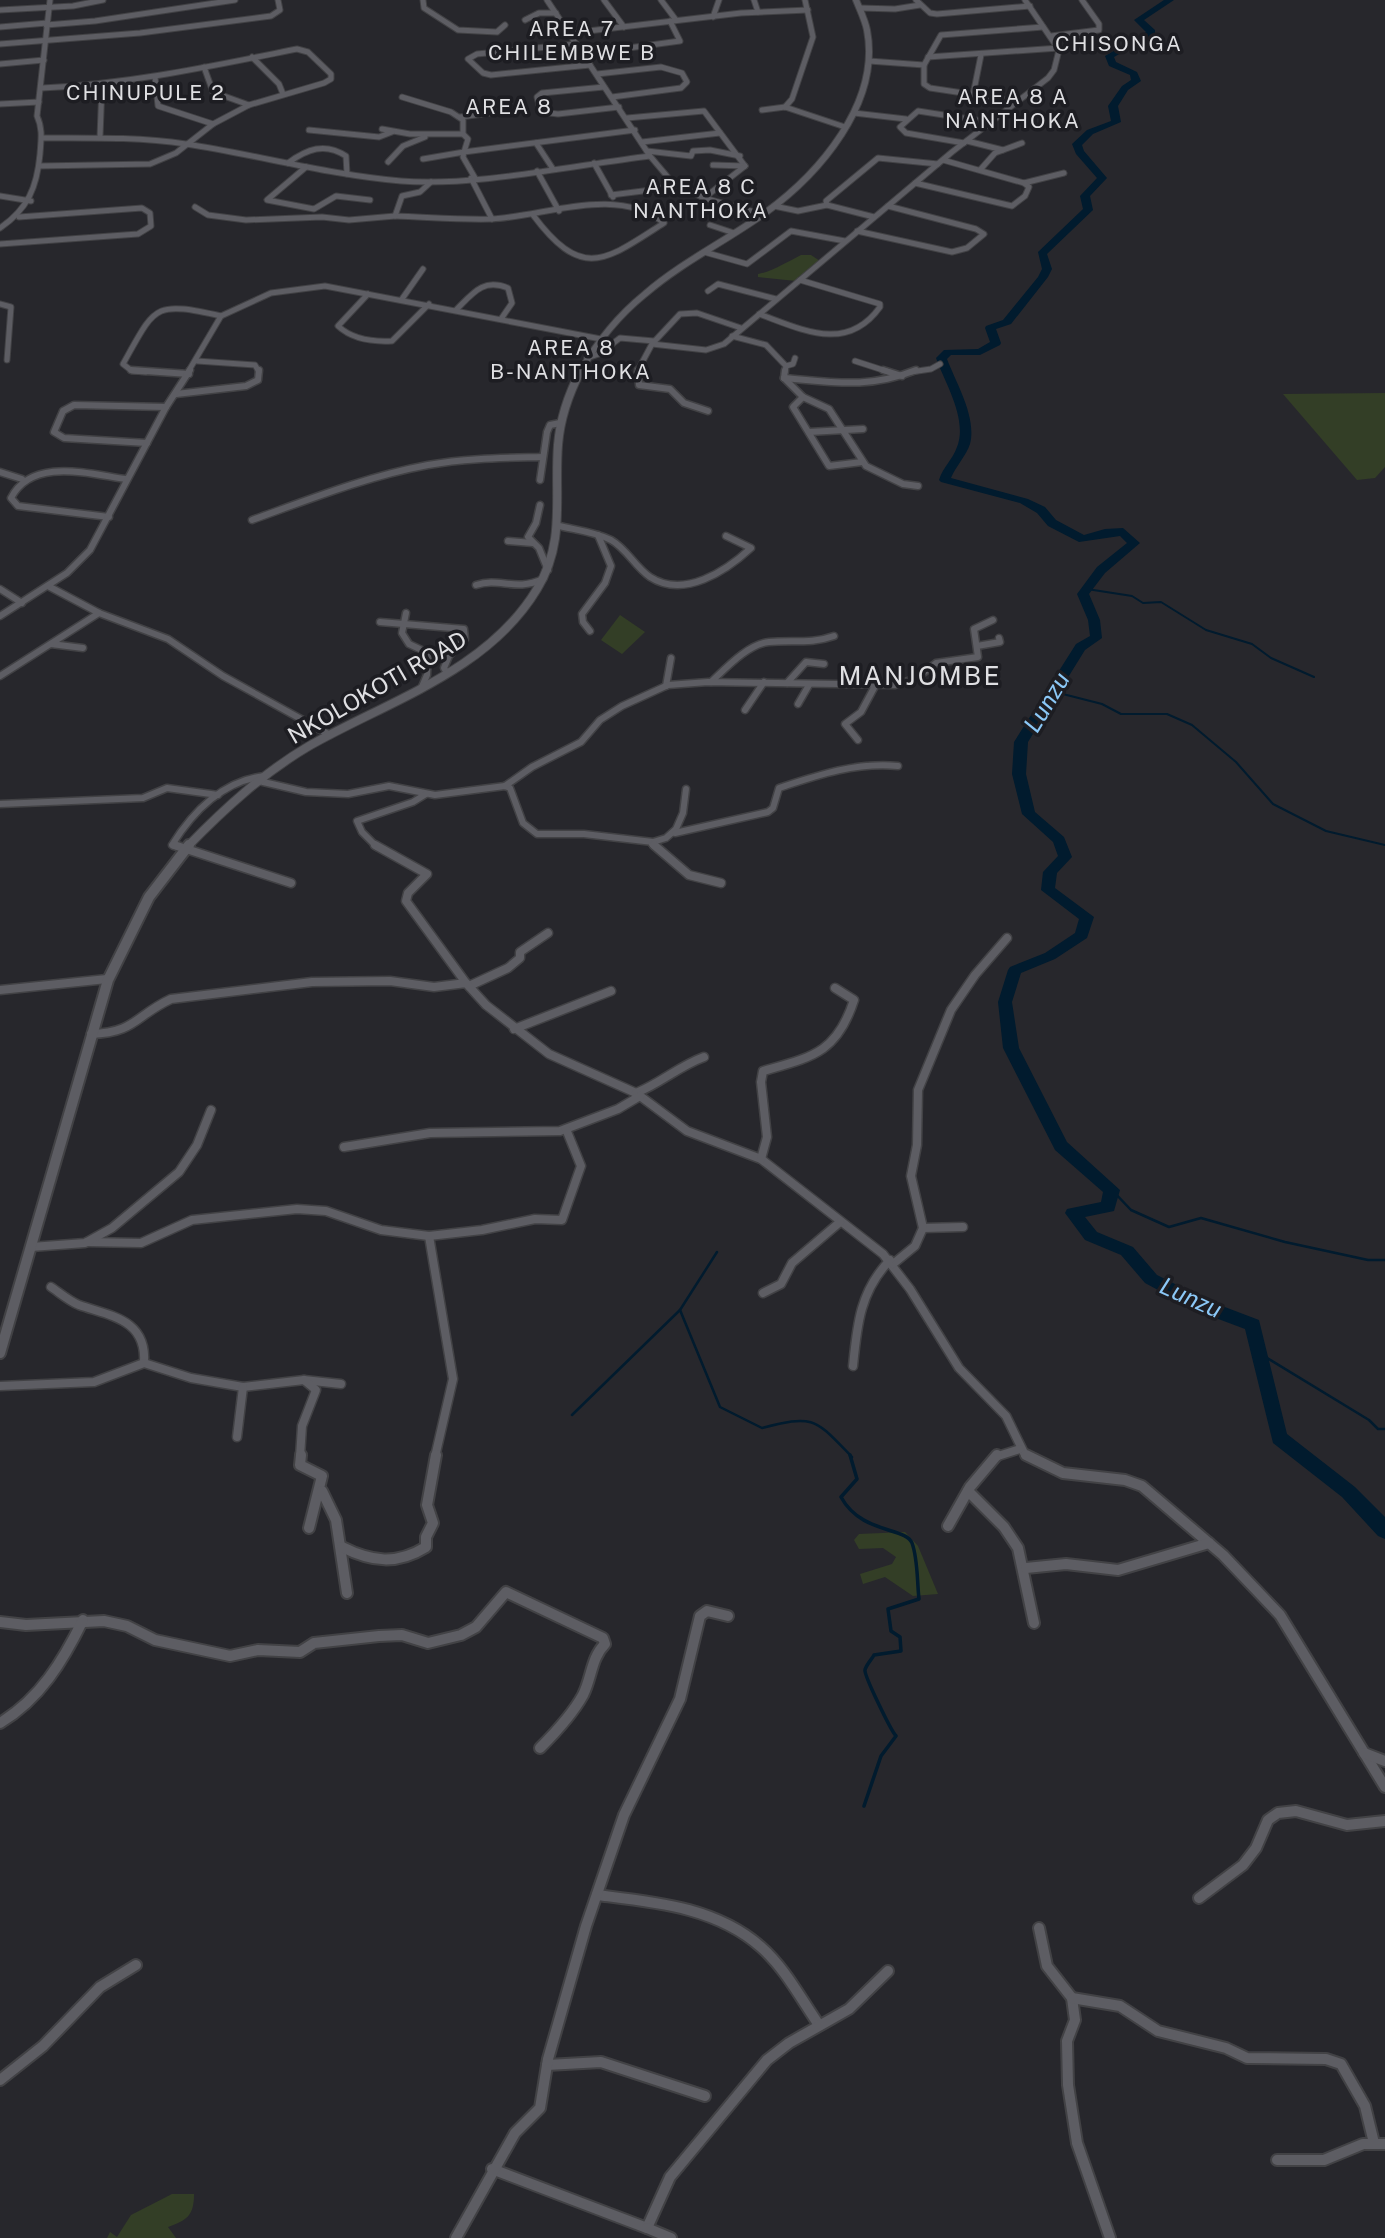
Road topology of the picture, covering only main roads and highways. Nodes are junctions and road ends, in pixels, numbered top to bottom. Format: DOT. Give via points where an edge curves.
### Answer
graph roads {
  1 [pos="858,4"];
  2 [pos="0,1353"];
  1 -- 2 [label="main road, NKOLOKOTI ROAD" via="866,25 869,61 854,113 821,161 774,206 641,298 587,358 560,423 559,526 545,575 508,626 447,673 330,735 262,779 185,851 147,900 107,979"];
}
